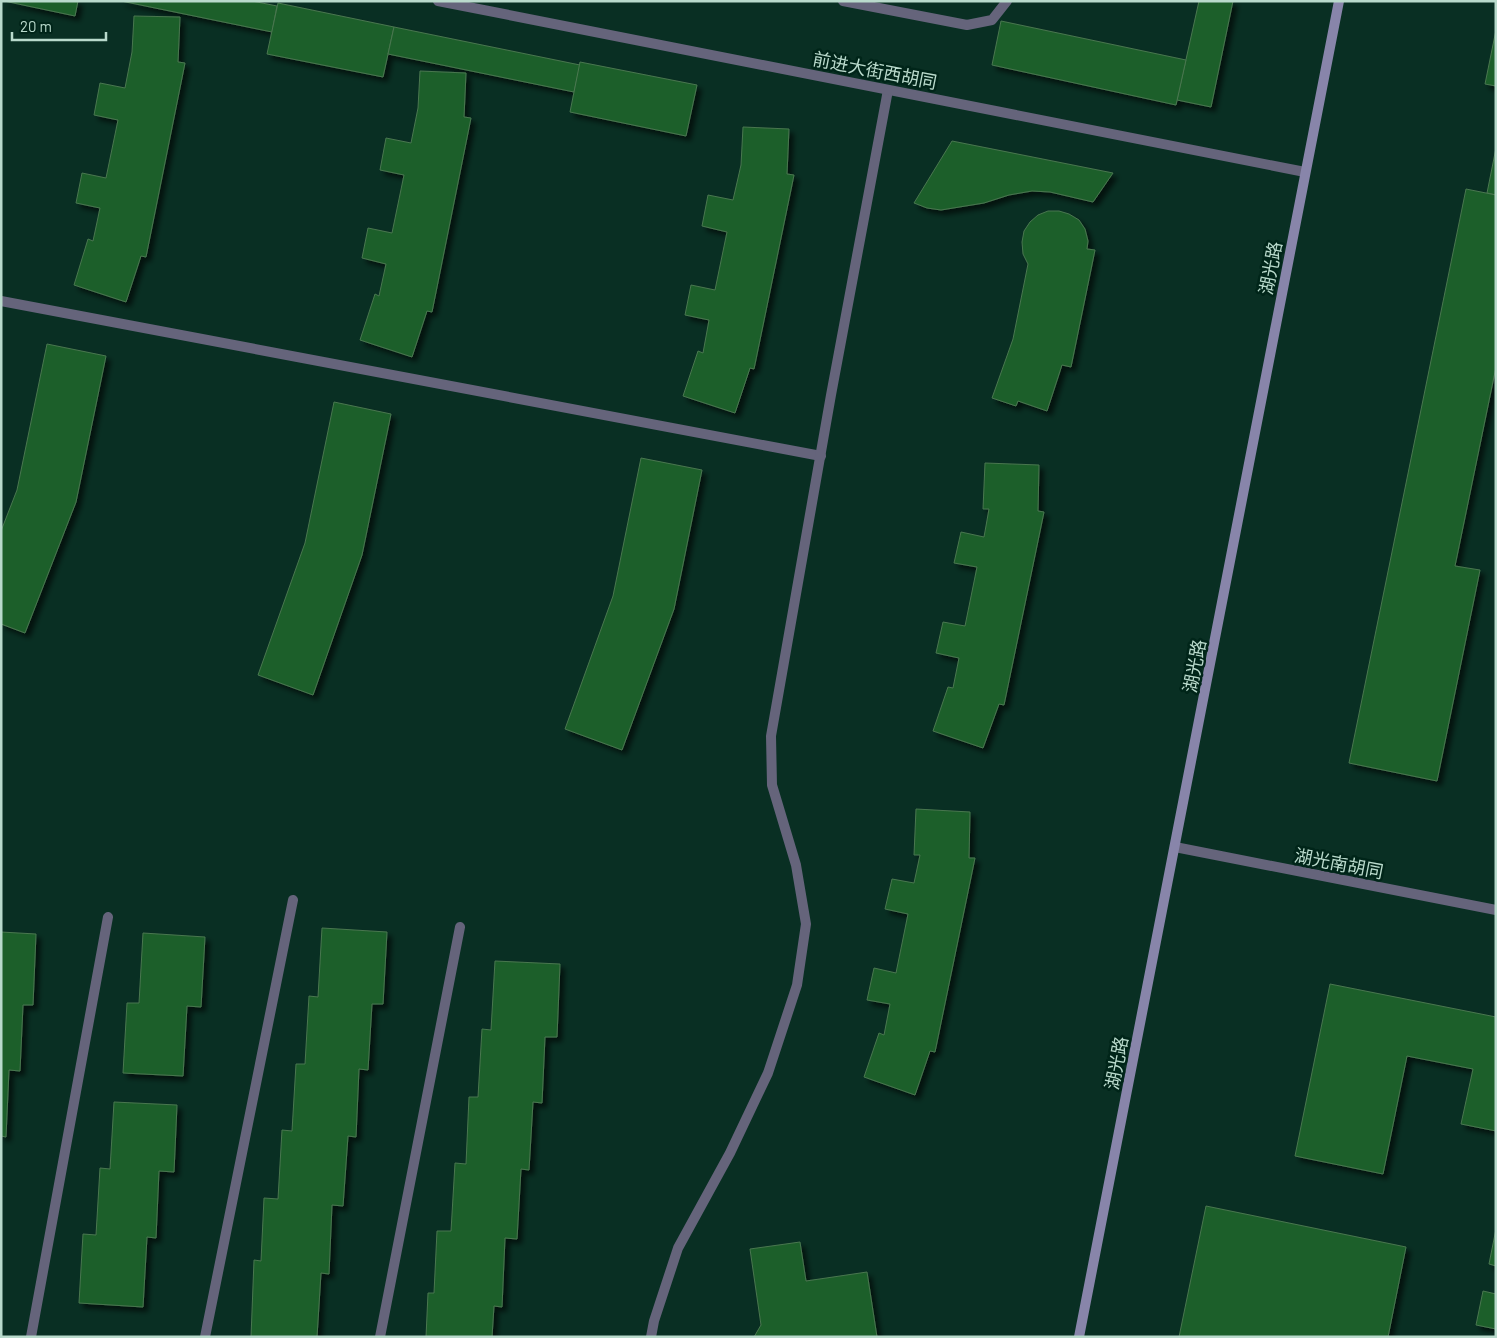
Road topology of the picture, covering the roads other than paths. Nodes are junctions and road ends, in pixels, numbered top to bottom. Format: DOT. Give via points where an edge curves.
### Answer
graph roads {
  1 [pos="438,1"];
  2 [pos="843,1"];
  3 [pos="1007,1"];
  4 [pos="1339,1"];
  5 [pos="855,2"];
  6 [pos="888,90"];
  7 [pos="1305,172"];
  8 [pos="1,301"];
  9 [pos="821,456"];
  10 [pos="1175,848"];
  11 [pos="293,900"];
  12 [pos="1496,910"];
  13 [pos="108,917"];
  14 [pos="460,927"];
  15 [pos="30,1337"];
  16 [pos="206,1337"];
  17 [pos="380,1337"];
  18 [pos="651,1337"];
  19 [pos="1079,1337"];
  1 -- 6 [label="street, 前进大街西胡同"];
  2 -- 5 [label="street"];
  3 -- 5 [label="street" via="992,20 967,26"];
  4 -- 7 [label="street, 湖光路"];
  6 -- 7 [label="street, 前进大街西胡同"];
  6 -- 9 [label="street"];
  7 -- 10 [label="street, 湖光路"];
  8 -- 9 [label="street"];
  9 -- 18 [label="street" via="771,736 772,785 796,865 806,924 797,986 768,1073 730,1153 678,1248"];
  10 -- 12 [label="street, 湖光南胡同"];
  10 -- 19 [label="street, 湖光路"];
  11 -- 16 [label="street"];
  13 -- 15 [label="street"];
  14 -- 17 [label="street"];
}
